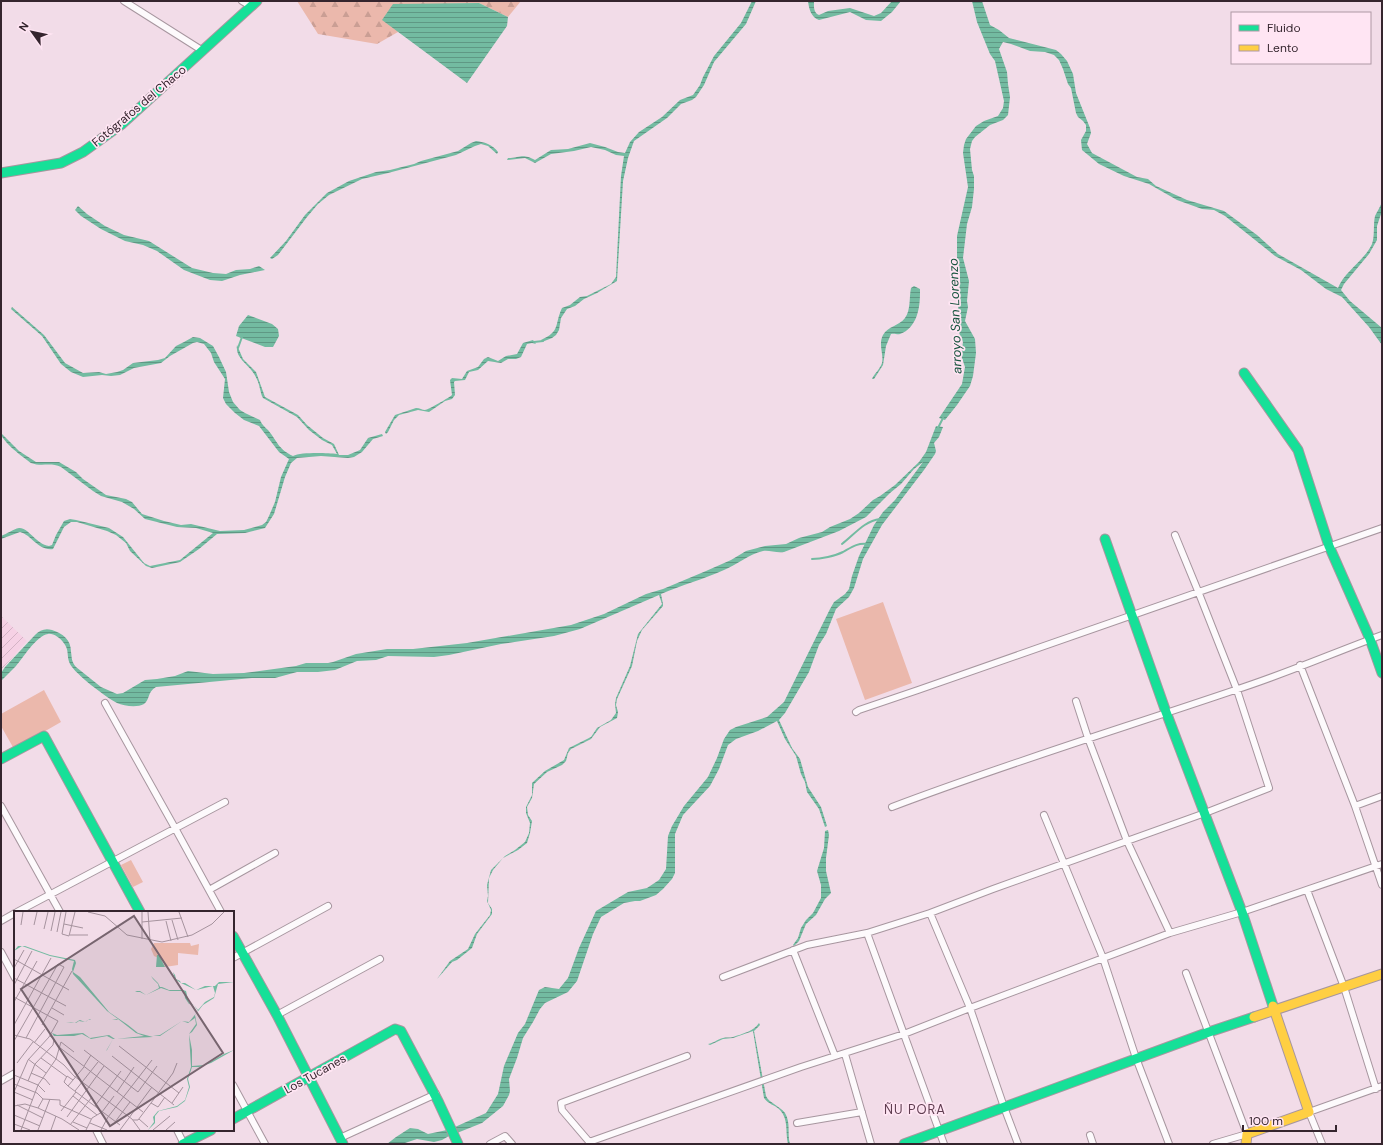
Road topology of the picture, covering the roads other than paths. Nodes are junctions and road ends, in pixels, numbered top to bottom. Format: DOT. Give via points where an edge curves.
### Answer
graph roads {
  1 [pos="124,1"];
  2 [pos="242,1"];
  3 [pos="254,4"];
  4 [pos="203,51"];
  5 [pos="1,172"];
  6 [pos="1244,373"];
  7 [pos="1382,528"];
  8 [pos="1175,535"];
  9 [pos="1105,539"];
  10 [pos="1329,546"];
  11 [pos="1198,591"];
  12 [pos="1132,615"];
  13 [pos="1382,635"];
  14 [pos="1370,639"];
  15 [pos="1300,665"];
  16 [pos="1382,673"];
  17 [pos="1237,690"];
  18 [pos="1076,701"];
  19 [pos="105,703"];
  20 [pos="856,712"];
  21 [pos="1166,712"];
  22 [pos="1088,738"];
  23 [pos="1,759"];
  24 [pos="1382,796"];
  25 [pos="224,802"];
  26 [pos="1,806"];
  27 [pos="1355,806"];
  28 [pos="892,807"];
  29 [pos="1205,812"];
  30 [pos="1044,815"];
  31 [pos="176,828"];
  32 [pos="1127,841"];
  33 [pos="275,853"];
  34 [pos="112,862"];
  35 [pos="1063,863"];
  36 [pos="1382,864"];
  37 [pos="1375,866"];
  38 [pos="1382,885"];
  39 [pos="209,890"];
  40 [pos="1307,890"];
  41 [pos="50,895"];
  42 [pos="328,906"];
  43 [pos="20,911"];
  44 [pos="59,911"];
  45 [pos="139,911"];
  46 [pos="220,911"];
  47 [pos="1242,912"];
  48 [pos="930,913"];
  49 [pos="14,914"];
  50 [pos="1,921"];
  51 [pos="867,933"];
  52 [pos="1170,933"];
  53 [pos="234,938"];
  54 [pos="793,950"];
  55 [pos="1,952"];
  56 [pos="242,953"];
  57 [pos="234,957"];
  58 [pos="1103,958"];
  59 [pos="380,959"];
  60 [pos="1186,973"];
  61 [pos="1382,974"];
  62 [pos="14,976"];
  63 [pos="723,977"];
  64 [pos="1344,987"];
  65 [pos="970,1008"];
  66 [pos="1275,1010"];
  67 [pos="277,1016"];
  68 [pos="1208,1032"];
  69 [pos="904,1034"];
  70 [pos="845,1054"];
  71 [pos="687,1056"];
  72 [pos="835,1056"];
  73 [pos="1136,1058"];
  74 [pos="14,1074"];
  75 [pos="309,1077"];
  76 [pos="1,1080"];
  77 [pos="234,1087"];
  78 [pos="1379,1088"];
  79 [pos="436,1094"];
  80 [pos="1004,1107"];
  81 [pos="247,1112"];
  82 [pos="862,1112"];
  83 [pos="1309,1112"];
  84 [pos="234,1118"];
  85 [pos="797,1123"];
  86 [pos="940,1130"];
  87 [pos="96,1131"];
  88 [pos="178,1131"];
  89 [pos="209,1131"];
  90 [pos="1247,1134"];
  91 [pos="1090,1135"];
  92 [pos="341,1141"];
  93 [pos="590,1143"];
  94 [pos="103,1144"];
  95 [pos="184,1144"];
  96 [pos="265,1144"];
  97 [pos="458,1144"];
  98 [pos="490,1144"];
  99 [pos="512,1144"];
  100 [pos="871,1144"];
  101 [pos="904,1144"];
  102 [pos="944,1144"];
  103 [pos="1018,1144"];
  104 [pos="1093,1144"];
  105 [pos="1169,1144"];
  106 [pos="1213,1144"];
  107 [pos="1246,1144"];
  108 [pos="1322,1144"];
  1 -- 4 [label="street"];
  2 -- 3 [label="street"];
  3 -- 4 [label="street, Fotógrafos del Chaco"];
  4 -- 5 [label="street, Fotógrafos del Chaco" via="122,124 84,152 61,163"];
  6 -- 10 [label="street" via="1298,450"];
  7 -- 10 [label="street"];
  8 -- 11 [label="street"];
  9 -- 12 [label="street"];
  10 -- 11 [label="street"];
  10 -- 14 [label="street"];
  11 -- 12 [label="street"];
  11 -- 17 [label="street"];
  12 -- 20 [label="street"];
  12 -- 21 [label="street"];
  13 -- 14 [label="street"];
  14 -- 15 [label="street"];
  14 -- 16 [label="street"];
  15 -- 17 [label="street"];
  15 -- 27 [label="street"];
  17 -- 21 [label="street"];
  17 -- 29 [label="street" via="1269,788"];
  18 -- 22 [label="street"];
  19 -- 31 [label="street"];
  21 -- 22 [label="street"];
  21 -- 29 [label="street"];
  22 -- 28 [label="street"];
  22 -- 32 [label="street"];
  23 -- 34 [label="street" via="44,736"];
  24 -- 27 [label="street"];
  25 -- 31 [label="street"];
  26 -- 41 [label="street"];
  27 -- 37 [label="street"];
  29 -- 32 [label="street"];
  29 -- 47 [label="street"];
  30 -- 35 [label="street"];
  31 -- 34 [label="street"];
  31 -- 39 [label="street"];
  32 -- 35 [label="street"];
  32 -- 52 [label="street"];
  33 -- 39 [label="street"];
  34 -- 41 [label="street"];
  34 -- 45 [label="street"];
  35 -- 48 [label="street"];
  35 -- 58 [label="street"];
  36 -- 37 [label="street"];
  37 -- 38 [label="street"];
  37 -- 40 [label="street"];
  39 -- 46 [label="street"];
  40 -- 47 [label="street"];
  40 -- 64 [label="street"];
  41 -- 43 [label="street"];
  41 -- 44 [label="street"];
  42 -- 56 [label="street"];
  47 -- 52 [label="street"];
  47 -- 66 [label="street"];
  48 -- 51 [label="street"];
  48 -- 65 [label="street"];
  49 -- 50 [label="street"];
  51 -- 54 [label="street"];
  51 -- 69 [label="street"];
  52 -- 58 [label="street"];
  53 -- 56 [label="street"];
  54 -- 63 [label="street"];
  54 -- 72 [label="street"];
  55 -- 62 [label="street"];
  56 -- 57 [label="street"];
  56 -- 67 [label="street"];
  58 -- 65 [label="street"];
  58 -- 73 [label="street"];
  59 -- 67 [label="street"];
  60 -- 68 [label="street"];
  61 -- 64 [label="street"];
  64 -- 66 [label="street"];
  64 -- 78 [label="street"];
  65 -- 69 [label="street"];
  65 -- 80 [label="street"];
  66 -- 68 [label="street"];
  66 -- 83 [label="street"];
  67 -- 75 [label="street"];
  68 -- 73 [label="street"];
  68 -- 90 [label="street"];
  69 -- 70 [label="street"];
  69 -- 86 [label="street"];
  70 -- 72 [label="street"];
  70 -- 82 [label="street"];
  71 -- 93 [label="street" via="561,1103 562,1110"];
  72 -- 93 [label="street"];
  73 -- 80 [label="street"];
  73 -- 105 [label="street"];
  74 -- 76 [label="street"];
  75 -- 79 [label="street, Los Tucanes" via="398,1029"];
  75 -- 81 [label="street, Los Tucanes"];
  75 -- 92 [label="street"];
  77 -- 81 [label="street"];
  78 -- 83 [label="street"];
  79 -- 92 [label="street"];
  79 -- 97 [label="street"];
  80 -- 86 [label="street"];
  80 -- 103 [label="street"];
  81 -- 84 [label="street, Los Tucanes"];
  81 -- 96 [label="street"];
  82 -- 85 [label="street"];
  82 -- 100 [label="street"];
  83 -- 90 [label="street"];
  83 -- 108 [label="street"];
  86 -- 101 [label="street"];
  86 -- 102 [label="street"];
  87 -- 94 [label="street"];
  88 -- 95 [label="street"];
  89 -- 95 [label="street"];
  90 -- 106 [label="street"];
  90 -- 107 [label="street"];
  91 -- 104 [label="street"];
  98 -- 99 [label="street" via="505,1136"];
}
